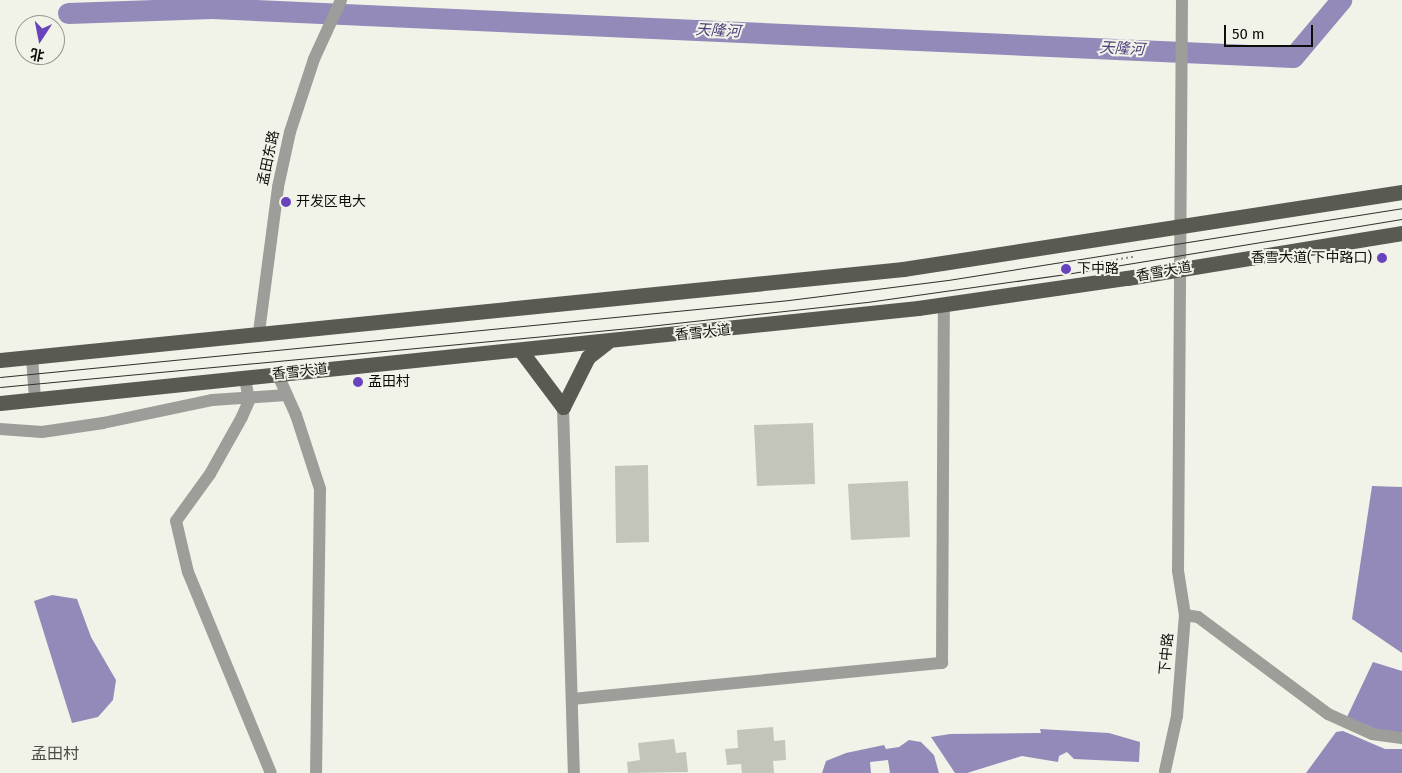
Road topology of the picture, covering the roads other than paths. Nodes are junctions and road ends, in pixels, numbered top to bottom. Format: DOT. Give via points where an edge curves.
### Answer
graph roads {
  1 [pos="341,0"];
  2 [pos="1182,0"];
  3 [pos="1402,192"];
  4 [pos="1182,225"];
  5 [pos="1402,233"];
  6 [pos="1182,269"];
  7 [pos="944,305"];
  8 [pos="259,332"];
  9 [pos="607,342"];
  10 [pos="521,351"];
  11 [pos="32,357"];
  12 [pos="0,360"];
  13 [pos="278,375"];
  14 [pos="245,378"];
  15 [pos="287,395"];
  16 [pos="248,398"];
  17 [pos="35,399"];
  18 [pos="0,403"];
  19 [pos="563,407"];
  20 [pos="0,429"];
  21 [pos="1185,615"];
  22 [pos="572,699"];
  23 [pos="1402,738"];
  24 [pos="1165,770"];
  25 [pos="271,773"];
  26 [pos="316,773"];
  27 [pos="574,773"];
  1 -- 8 [label="street, 孟田东路" via="309,74 285,154"];
  2 -- 4 [label="street, 下中路"];
  3 -- 4 [label="main road"];
  4 -- 6 [label="street, 下中路"];
  4 -- 8 [label="main road" via="846,276 485,314"];
  5 -- 6 [label="main road, 香雪大道"];
  6 -- 7 [label="main road, 香雪大道"];
  6 -- 21 [label="street, 下中路" via="1178,571"];
  7 -- 9 [label="main road, 香雪大道"];
  7 -- 22 [label="street" via="942,663"];
  8 -- 11 [label="main road"];
  9 -- 10 [label="main road, 香雪大道"];
  9 -- 19 [label="main road" via="588,357"];
  10 -- 13 [label="main road, 香雪大道"];
  10 -- 19 [label="main road"];
  11 -- 12 [label="main road"];
  11 -- 17 [label="street"];
  13 -- 14 [label="main road, 香雪大道"];
  13 -- 15 [label="street"];
  14 -- 16 [label="street"];
  14 -- 17 [label="main road, 香雪大道"];
  15 -- 16 [label="street"];
  15 -- 26 [label="street" via="320,489"];
  16 -- 20 [label="street" via="212,400 42,432"];
  16 -- 25 [label="street" via="242,417 210,474 176,521 188,572"];
  17 -- 18 [label="main road, 香雪大道"];
  19 -- 22 [label="street"];
  21 -- 23 [label="street" via="1198,617 1328,714 1372,734"];
  21 -- 24 [label="street, 下中路" via="1176,716"];
  22 -- 27 [label="street"];
}
